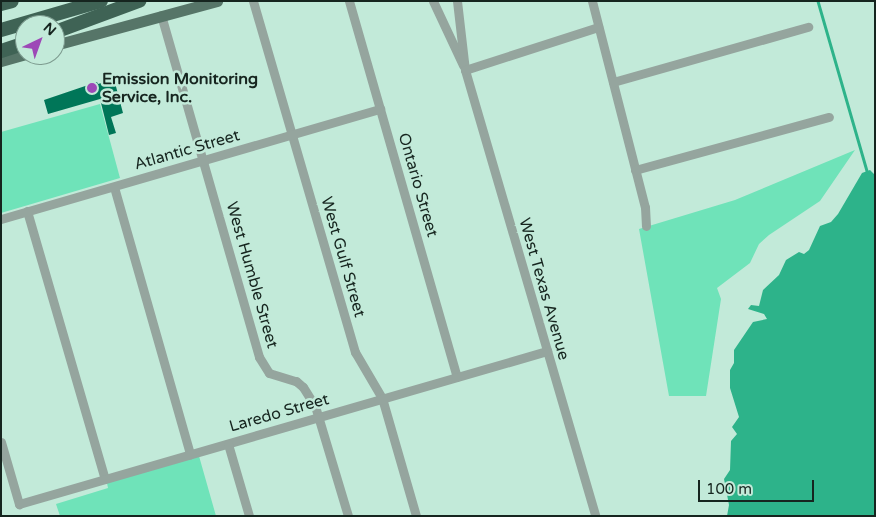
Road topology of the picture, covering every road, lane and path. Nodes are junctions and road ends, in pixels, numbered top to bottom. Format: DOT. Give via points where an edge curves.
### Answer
graph roads {
  1 [pos="12,1"];
  2 [pos="101,1"];
  3 [pos="139,1"];
  4 [pos="217,1"];
  5 [pos="253,1"];
  6 [pos="349,1"];
  7 [pos="433,1"];
  8 [pos="457,1"];
  9 [pos="592,1"];
  10 [pos="1,4"];
  11 [pos="161,15"];
  12 [pos="598,27"];
  13 [pos="808,27"];
  14 [pos="65,28"];
  15 [pos="1,30"];
  16 [pos="65,42"];
  17 [pos="15,47"];
  18 [pos="1,52"];
  19 [pos="15,57"];
  20 [pos="1,61"];
  21 [pos="466,70"];
  22 [pos="613,82"];
  23 [pos="380,109"];
  24 [pos="829,117"];
  25 [pos="291,135"];
  26 [pos="203,160"];
  27 [pos="635,170"];
  28 [pos="114,187"];
  29 [pos="27,211"];
  30 [pos="1,219"];
  31 [pos="646,226"];
  32 [pos="547,351"];
  33 [pos="458,376"];
  34 [pos="382,398"];
  35 [pos="319,417"];
  36 [pos="1,442"];
  37 [pos="228,444"];
  38 [pos="190,454"];
  39 [pos="105,479"];
  40 [pos="249,516"];
  41 [pos="348,516"];
  42 [pos="416,516"];
  43 [pos="595,516"];
  1 -- 10 [label="highway"];
  2 -- 15 [label="highway"];
  3 -- 14 [label="highway"];
  4 -- 11 [label="main road"];
  5 -- 25 [label="street, West Gulf Street"];
  6 -- 23 [label="street, Ontario Street"];
  7 -- 21 [label="street, West Texas Avenue"];
  8 -- 21 [label="street, West Texas Avenue"];
  9 -- 12 [label="street"];
  11 -- 16 [label="main road"];
  11 -- 26 [label="street, West Humble Street"];
  12 -- 21 [label="street"];
  12 -- 22 [label="street"];
  13 -- 22 [label="street"];
  17 -- 18 [label="highway"];
  19 -- 20 [label="main road"];
  21 -- 32 [label="street, West Texas Avenue"];
  22 -- 27 [label="street"];
  23 -- 25 [label="street, Atlantic Street"];
  23 -- 33 [label="street, Ontario Street"];
  24 -- 27 [label="street"];
  25 -- 26 [label="street, Atlantic Street"];
  25 -- 34 [label="street, West Gulf Street" via="356,352"];
  26 -- 28 [label="street, Atlantic Street"];
  26 -- 35 [label="street, West Humble Street" via="259,357 269,373 296,381 303,387"];
  27 -- 31 [label="street" via="645,207"];
  28 -- 29 [label="street, Atlantic Street"];
  28 -- 38 [label="street"];
  29 -- 30 [label="street, Atlantic Street"];
  29 -- 39 [label="street"];
  32 -- 33 [label="street, Laredo Street"];
  32 -- 43 [label="street, West Texas Avenue"];
  33 -- 34 [label="street, Laredo Street"];
  34 -- 35 [label="street, Laredo Street"];
  34 -- 42 [label="street, West Gulf Street"];
  35 -- 37 [label="street, Laredo Street"];
  35 -- 41 [label="street, West Humble Street"];
  36 -- 39 [label="street, Laredo Street" via="19,504"];
  37 -- 38 [label="street, Laredo Street"];
  37 -- 40 [label="street"];
  38 -- 39 [label="street, Laredo Street"];
}
